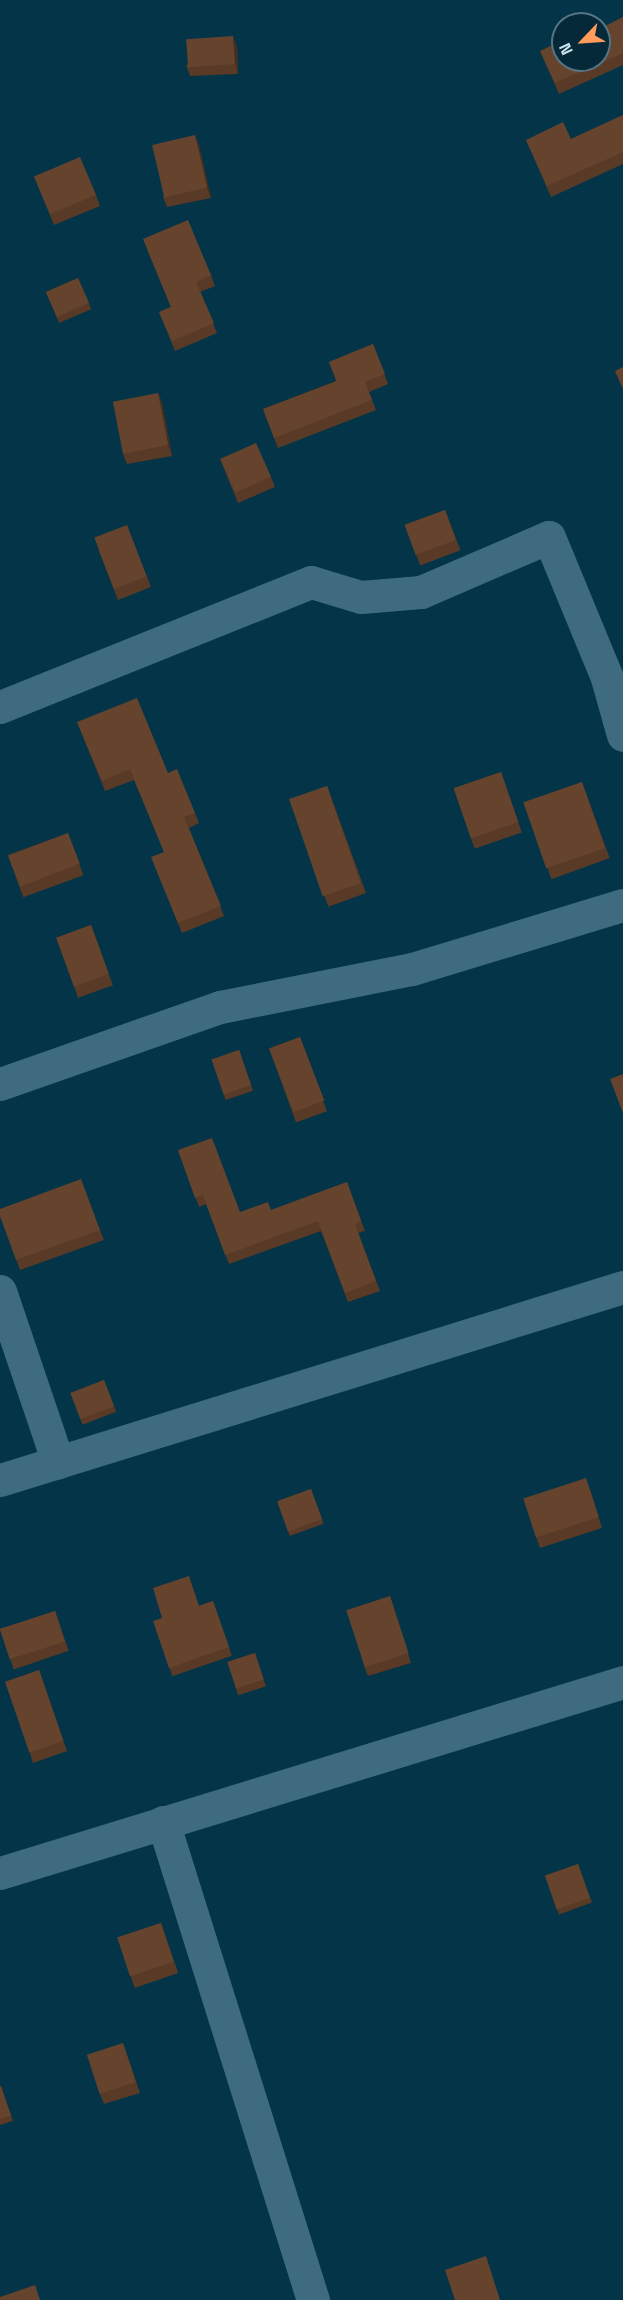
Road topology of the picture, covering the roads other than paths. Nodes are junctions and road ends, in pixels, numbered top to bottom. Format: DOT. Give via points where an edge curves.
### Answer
graph roads {
  1 [pos="0,707"];
  2 [pos="623,735"];
  3 [pos="623,905"];
  4 [pos="0,1084"];
  5 [pos="623,1287"];
  6 [pos="0,1291"];
  7 [pos="58,1462"];
  8 [pos="0,1480"];
  9 [pos="623,1682"];
  10 [pos="163,1822"];
  11 [pos="0,1873"];
  12 [pos="312,2300"];
  1 -- 2 [label="street" via="311,582 361,597 421,592 549,537 607,678"];
  3 -- 4 [label="street" via="412,969 220,1007"];
  5 -- 7 [label="street"];
  6 -- 7 [label="street"];
  7 -- 8 [label="street"];
  9 -- 10 [label="street"];
  10 -- 11 [label="street"];
  10 -- 12 [label="street"];
}
